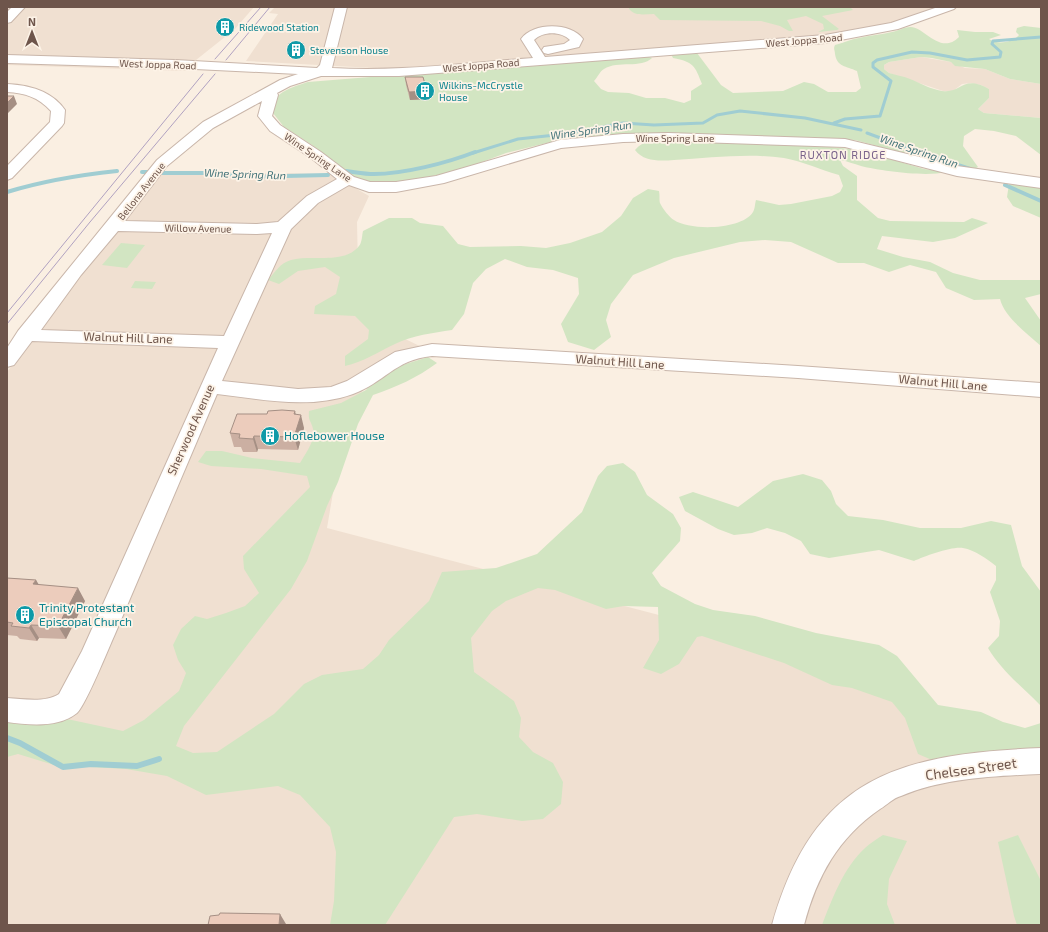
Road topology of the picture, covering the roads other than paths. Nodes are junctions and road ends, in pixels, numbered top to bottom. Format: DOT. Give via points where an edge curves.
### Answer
graph roads {
  1 [pos="19,7"];
  2 [pos="341,7"];
  3 [pos="950,7"];
  4 [pos="7,19"];
  5 [pos="7,59"];
  6 [pos="24,60"];
  7 [pos="318,72"];
  8 [pos="7,78"];
  9 [pos="7,88"];
  10 [pos="267,93"];
  11 [pos="7,174"];
  12 [pos="348,180"];
  13 [pos="1041,183"];
  14 [pos="113,226"];
  15 [pos="283,227"];
  16 [pos="25,335"];
  17 [pos="230,342"];
  18 [pos="7,361"];
  19 [pos="210,386"];
  20 [pos="1041,390"];
  21 [pos="7,710"];
  22 [pos="1041,761"];
  23 [pos="788,925"];
  1 -- 4 [label="street"];
  2 -- 7 [label="street" via="326,67"];
  3 -- 7 [label="street, West Joppa Road" via="907,23 837,38 537,56 399,72"];
  5 -- 6 [label="street, West Joppa Road"];
  6 -- 7 [label="street, West Joppa Road" via="182,64"];
  6 -- 8 [label="street"];
  7 -- 10 [label="street, Bellona Avenue" via="285,83"];
  9 -- 11 [label="street" via="22,89 47,98 58,110 57,122"];
  10 -- 12 [label="street, Wine Spring Lane" via="271,95 265,116 275,128"];
  10 -- 14 [label="street, Bellona Avenue" via="208,125 182,145 162,163"];
  12 -- 13 [label="street, Wine Spring Lane" via="368,187 416,184 469,172 560,144 668,137 845,143 957,171"];
  12 -- 15 [label="street, Sherwood Avenue" via="316,196"];
  14 -- 15 [label="street, Willow Avenue" via="257,229"];
  14 -- 16 [label="street, Bellona Avenue"];
  15 -- 17 [label="street, Sherwood Avenue"];
  16 -- 17 [label="street, Walnut Hill Lane"];
  16 -- 18 [label="street, Bellona Avenue"];
  17 -- 19 [label="street, Sherwood Avenue"];
  19 -- 20 [label="street, Walnut Hill Lane" via="305,397 328,395 347,389 402,356 432,350 798,372"];
  19 -- 21 [label="street, Sherwood Avenue" via="93,654 66,707 59,710 25,712"];
  22 -- 23 [label="street, Chelsea Street" via="989,764 939,771 892,784 861,804 827,836 796,892"];
}
